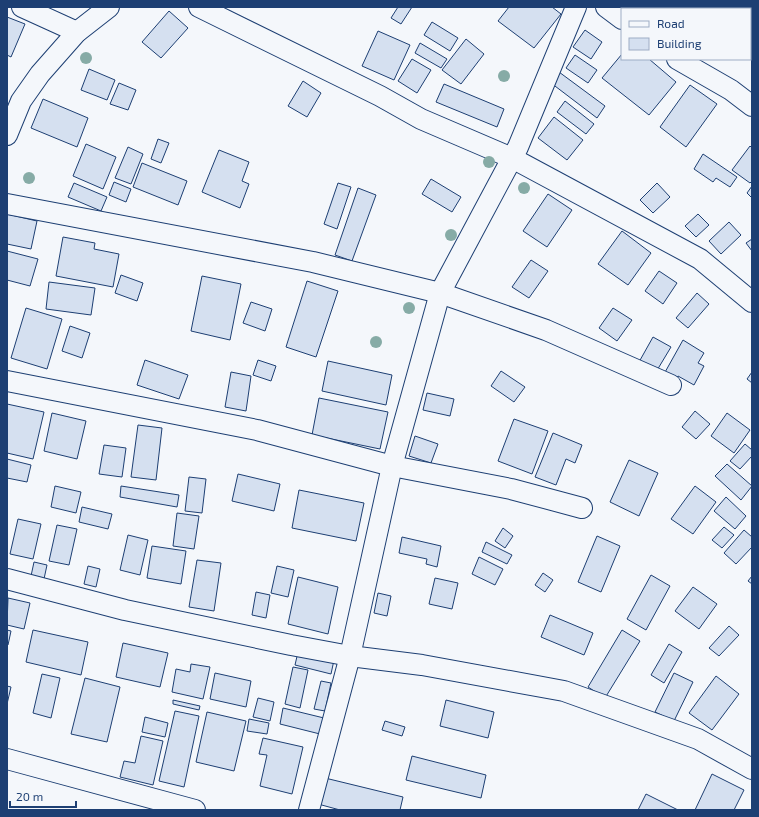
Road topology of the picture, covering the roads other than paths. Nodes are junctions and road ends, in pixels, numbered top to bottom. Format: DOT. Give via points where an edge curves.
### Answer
graph roads {
  1 [pos="22,7"];
  2 [pos="110,7"];
  3 [pos="199,7"];
  4 [pos="576,7"];
  5 [pos="606,7"];
  6 [pos="621,18"];
  7 [pos="77,32"];
  8 [pos="679,60"];
  9 [pos="752,106"];
  10 [pos="7,135"];
  11 [pos="512,158"];
  12 [pos="7,204"];
  13 [pos="440,293"];
  14 [pos="752,302"];
  15 [pos="7,381"];
  16 [pos="671,385"];
  17 [pos="392,466"];
  18 [pos="582,508"];
  19 [pos="7,579"];
  20 [pos="350,656"];
  21 [pos="7,759"];
  22 [pos="752,769"];
  23 [pos="195,810"];
  24 [pos="309,810"];
  1 -- 7 [label="street"];
  2 -- 7 [label="street"];
  3 -- 11 [label="street" via="380,96 421,119"];
  4 -- 11 [label="street"];
  5 -- 6 [label="street"];
  7 -- 10 [label="street" via="40,74 21,101"];
  8 -- 9 [label="street" via="731,90"];
  11 -- 13 [label="street"];
  11 -- 14 [label="street" via="700,259"];
  12 -- 13 [label="street" via="313,262"];
  13 -- 16 [label="street" via="546,330"];
  13 -- 17 [label="street"];
  15 -- 17 [label="street" via="257,430"];
  17 -- 18 [label="street" via="511,490"];
  17 -- 20 [label="street"];
  19 -- 20 [label="street" via="125,610"];
  20 -- 22 [label="street" via="422,665 564,691 698,740"];
  20 -- 24 [label="street"];
  21 -- 23 [label="street"];
}
